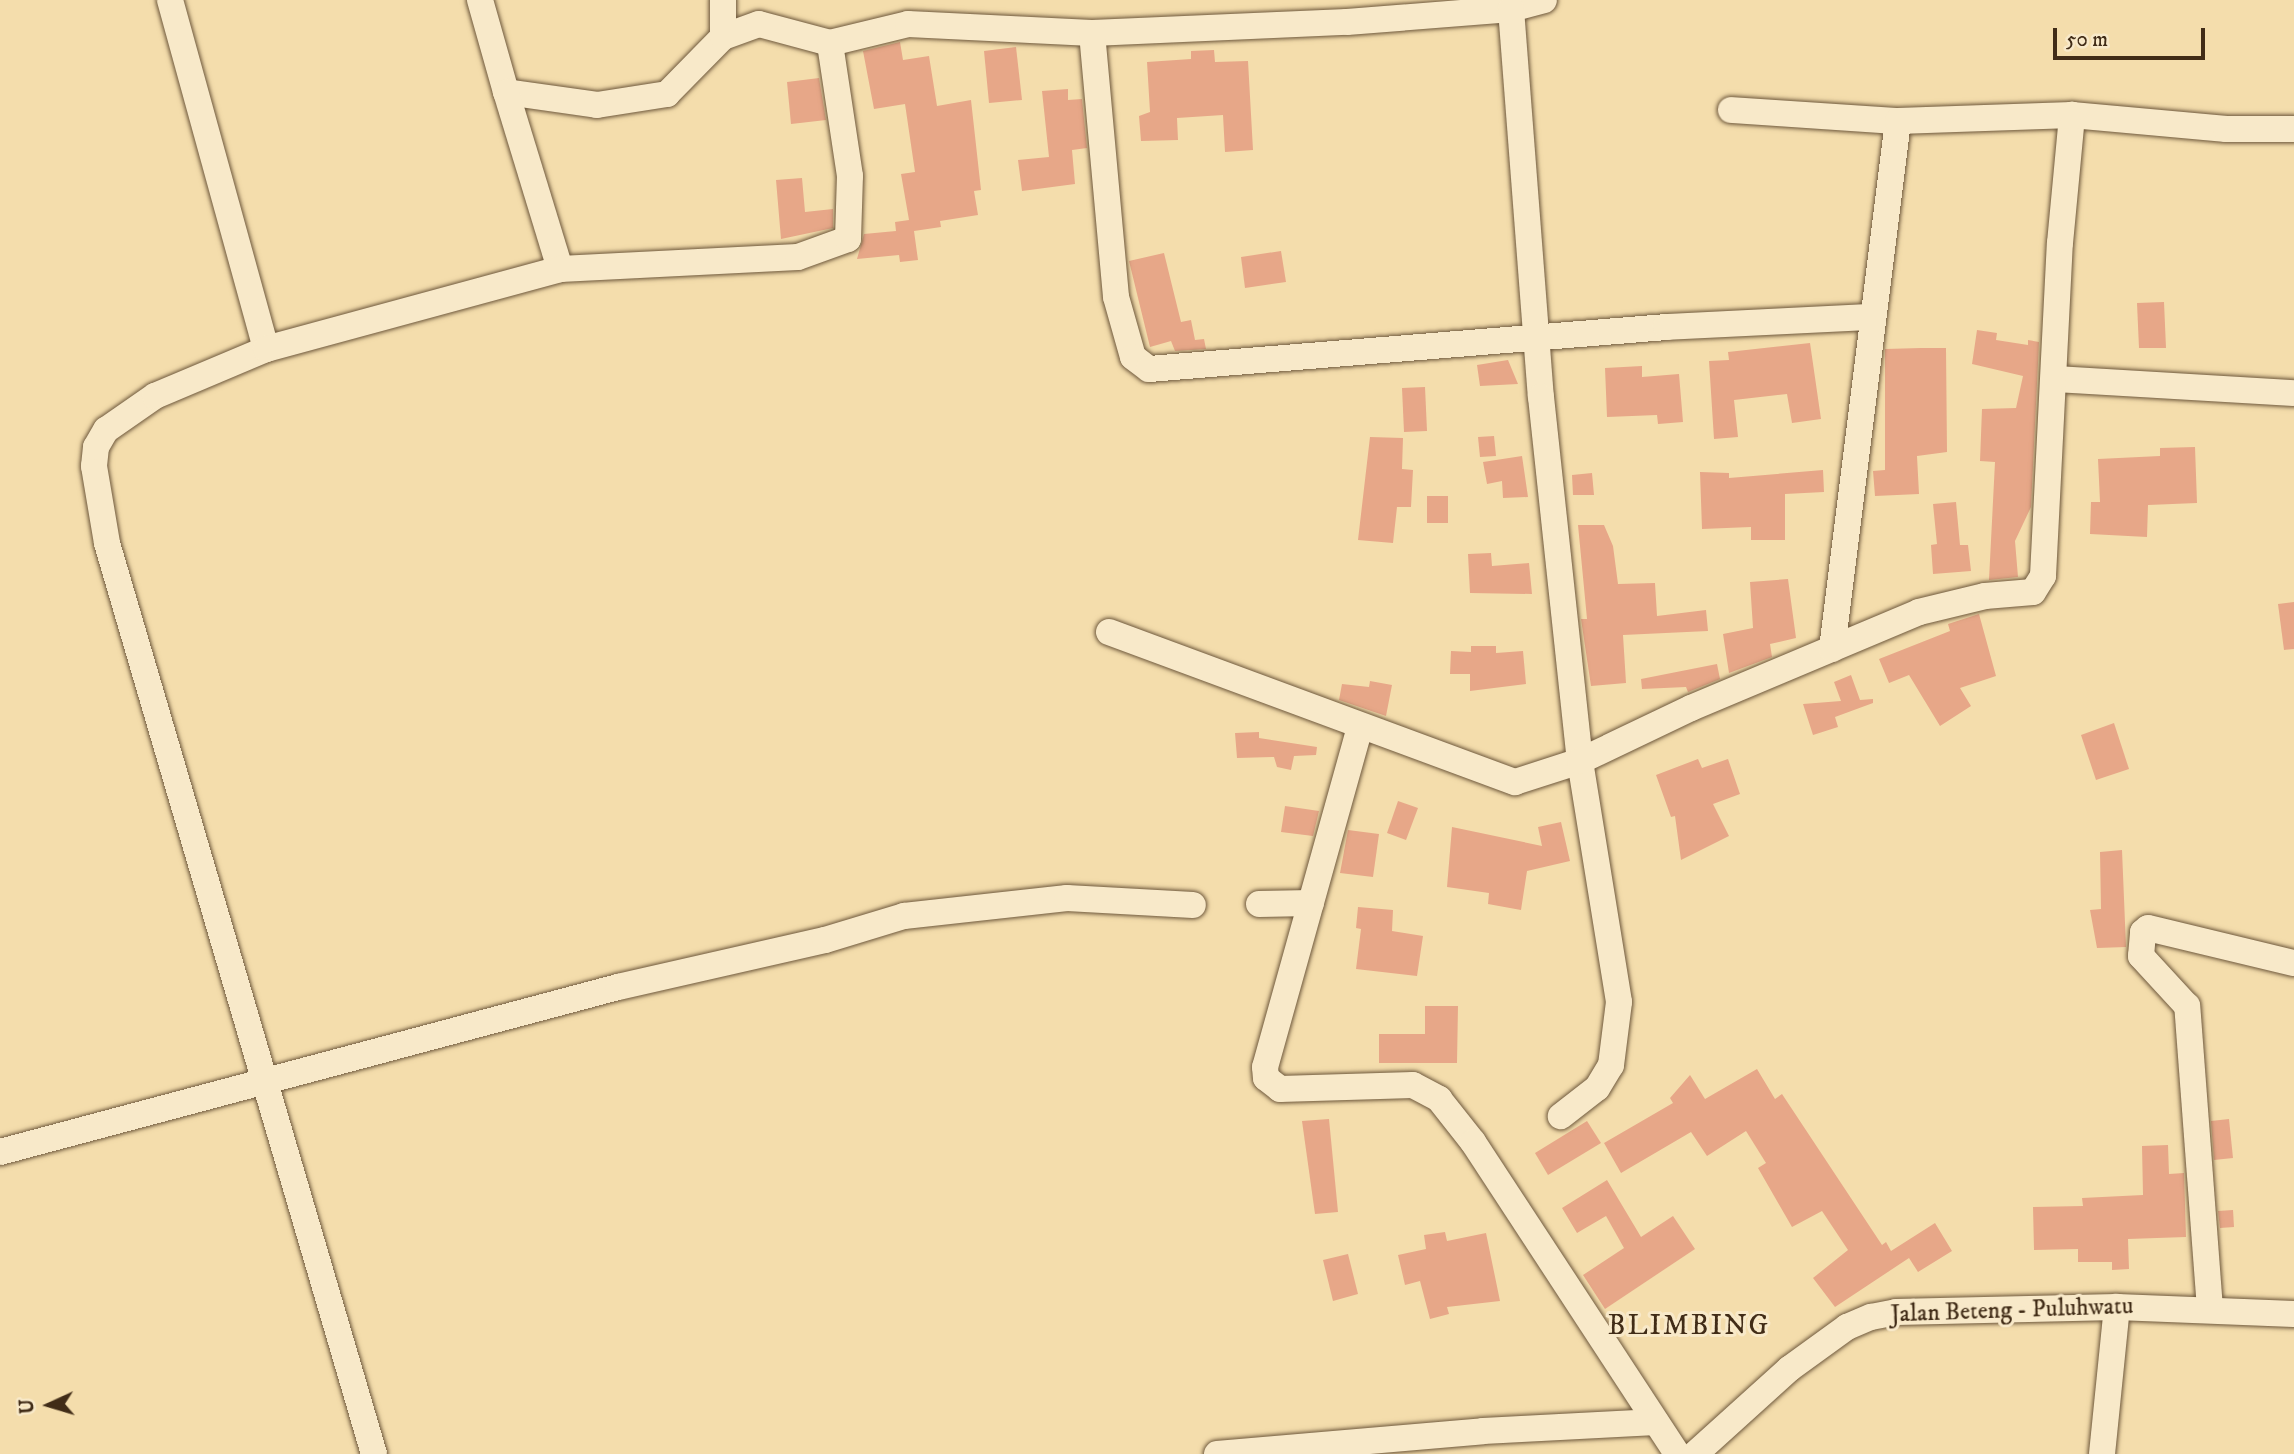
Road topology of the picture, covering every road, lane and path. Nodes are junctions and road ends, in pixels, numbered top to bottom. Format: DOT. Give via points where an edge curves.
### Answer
graph roads {
  1 [pos="170,0"];
  2 [pos="480,0"];
  3 [pos="723,0"];
  4 [pos="1544,0"];
  5 [pos="1511,9"];
  6 [pos="1347,11"];
  7 [pos="955,12"];
  8 [pos="1091,33"];
  9 [pos="723,37"];
  10 [pos="830,43"];
  11 [pos="506,92"];
  12 [pos="1731,110"];
  13 [pos="2072,116"];
  14 [pos="1898,121"];
  15 [pos="2294,128"];
  16 [pos="560,269"];
  17 [pos="1871,317"];
  18 [pos="1536,337"];
  19 [pos="266,349"];
  20 [pos="2056,379"];
  21 [pos="2294,393"];
  22 [pos="1109,632"];
  23 [pos="1832,649"];
  24 [pos="1360,727"];
  25 [pos="1580,761"];
  26 [pos="1311,903"];
  27 [pos="1259,904"];
  28 [pos="1193,905"];
  29 [pos="2294,963"];
  30 [pos="261,1080"];
  31 [pos="1561,1116"];
  32 [pos="0,1152"];
  33 [pos="2117,1307"];
  34 [pos="2210,1309"];
  35 [pos="2294,1314"];
  36 [pos="1656,1422"];
  37 [pos="1482,1442"];
  38 [pos="374,1454"];
  39 [pos="1217,1454"];
  40 [pos="1677,1454"];
  41 [pos="1695,1454"];
  42 [pos="2102,1454"];
  1 -- 19 [label="street"];
  2 -- 11 [label="street"];
  3 -- 9 [label="street"];
  4 -- 5 [label="street"];
  5 -- 6 [label="street"];
  5 -- 18 [label="street"];
  6 -- 8 [label="street"];
  7 -- 8 [label="street"];
  7 -- 10 [label="street"];
  8 -- 18 [label="street" via="1116,297 1128,345 1142,365 1161,370"];
  9 -- 10 [label="street" via="759,24"];
  9 -- 11 [label="street" via="687,78 651,100 570,104"];
  10 -- 16 [label="street" via="850,176 848,239 798,257"];
  11 -- 16 [label="street"];
  12 -- 14 [label="street"];
  13 -- 14 [label="street"];
  13 -- 15 [label="street" via="2226,129"];
  13 -- 20 [label="street" via="2060,243"];
  14 -- 17 [label="street"];
  16 -- 19 [label="street"];
  17 -- 18 [label="street"];
  17 -- 23 [label="street"];
  18 -- 25 [label="street"];
  19 -- 30 [label="street" via="128,412 106,430 96,447 94,466 107,543"];
  20 -- 21 [label="street"];
  20 -- 23 [label="street" via="2043,576 2038,588 1919,612"];
  22 -- 24 [label="street"];
  23 -- 25 [label="street"];
  24 -- 25 [label="street" via="1503,781 1515,782"];
  24 -- 26 [label="street"];
  25 -- 31 [label="street" via="1619,1002 1611,1065 1597,1088"];
  26 -- 27 [label="street"];
  26 -- 36 [label="street" via="1265,1067 1271,1085 1302,1090 1413,1085 1439,1099 1473,1142"];
  28 -- 30 [label="street" via="1067,898 904,916 825,940 618,987"];
  29 -- 34 [label="street" via="2148,928 2143,932 2141,956 2187,1006"];
  30 -- 32 [label="street"];
  30 -- 38 [label="street"];
  33 -- 34 [label="street, Jalan Beteng - Puluhwatu"];
  33 -- 41 [label="street, Jalan Beteng - Puluhwatu" via="1896,1312 1871,1317 1847,1327 1789,1369"];
  33 -- 42 [label="street"];
  34 -- 35 [label="street, Jalan Beteng - Puluhwatu"];
  36 -- 37 [label="street"];
  36 -- 40 [label="street"];
  37 -- 39 [label="street"];
}
